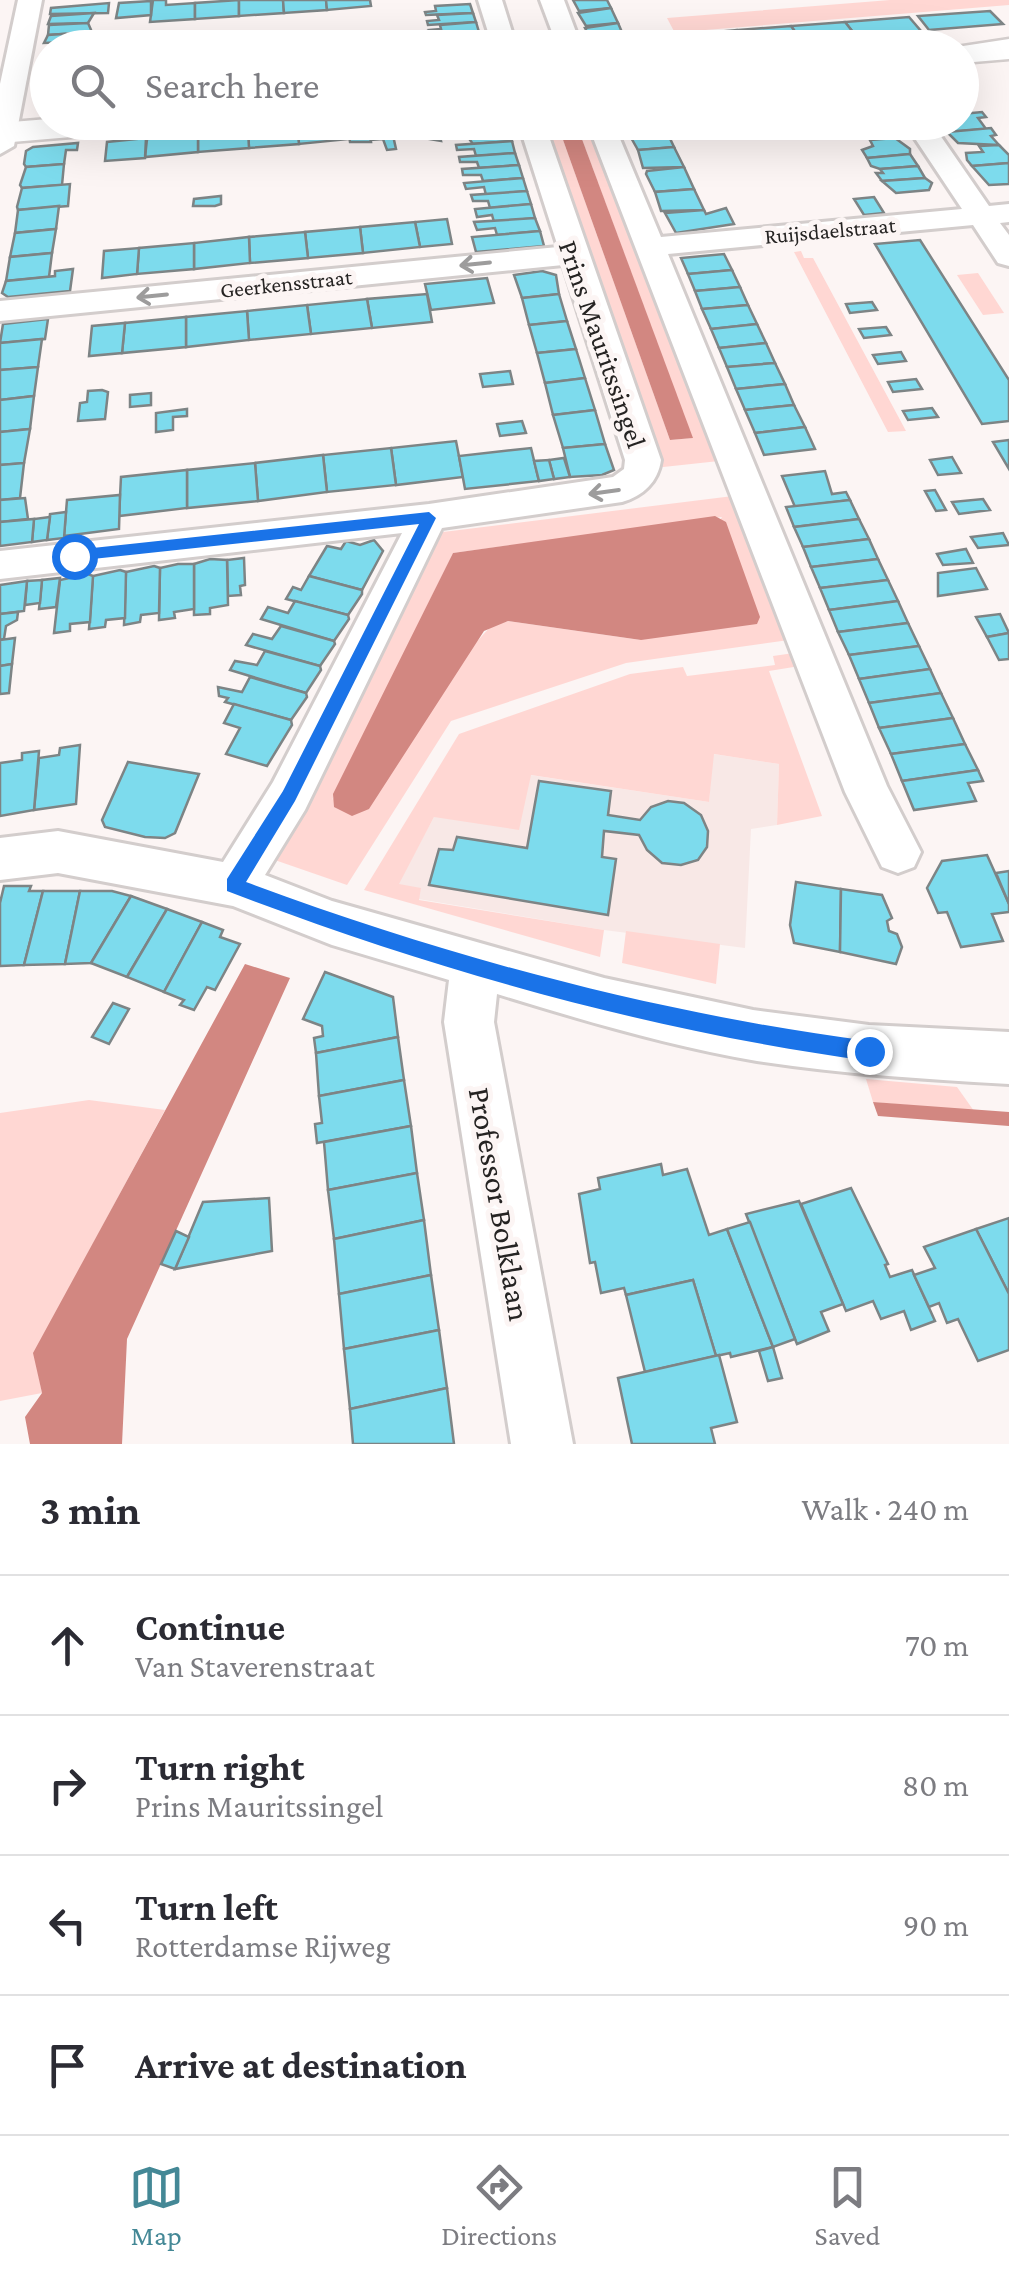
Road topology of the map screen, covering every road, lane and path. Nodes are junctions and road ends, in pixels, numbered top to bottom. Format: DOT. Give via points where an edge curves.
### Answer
graph roads {
  1 [pos="490,0"];
  2 [pos="552,0"];
  3 [pos="39,1"];
  4 [pos="31,30"];
  5 [pos="499,30"];
  6 [pos="563,30"];
  7 [pos="30,33"];
  8 [pos="1009,49"];
  9 [pos="979,52"];
  10 [pos="30,134"];
  11 [pos="1,137"];
  12 [pos="537,140"];
  13 [pos="607,140"];
  14 [pos="931,140"];
  15 [pos="995,214"];
  16 [pos="652,247"];
  17 [pos="572,255"];
  18 [pos="1009,257"];
  19 [pos="0,311"];
  20 [pos="429,518"];
  21 [pos="0,564"];
  22 [pos="898,852"];
  23 [pos="0,859"];
  24 [pos="234,885"];
  25 [pos="475,963"];
  26 [pos="1009,1058"];
  27 [pos="542,1444"];
  1 -- 5 [label="street"];
  2 -- 6 [label="street"];
  3 -- 4 [label="street"];
  7 -- 11 [label="street"];
  8 -- 9 [label="street"];
  10 -- 11 [label="street"];
  12 -- 17 [label="street, Prins Mauritssingel"];
  13 -- 16 [label="street"];
  14 -- 15 [label="street"];
  15 -- 16 [label="street, Ruijsdaelstraat"];
  15 -- 18 [label="street"];
  16 -- 22 [label="street" via="868,792"];
  17 -- 19 [label="street, Geerkensstraat, one-way"];
  17 -- 20 [label="street, Prins Mauritssingel, one-way" via="642,460 640,475 622,489"];
  20 -- 21 [label="street"];
  20 -- 24 [label="street" via="289,796"];
  23 -- 24 [label="street" via="58,852"];
  24 -- 25 [label="street" via="332,923"];
  25 -- 26 [label="street" via="753,1036 869,1051"];
  25 -- 27 [label="street, Professor Bolklaan" via="469,1022"];
}
